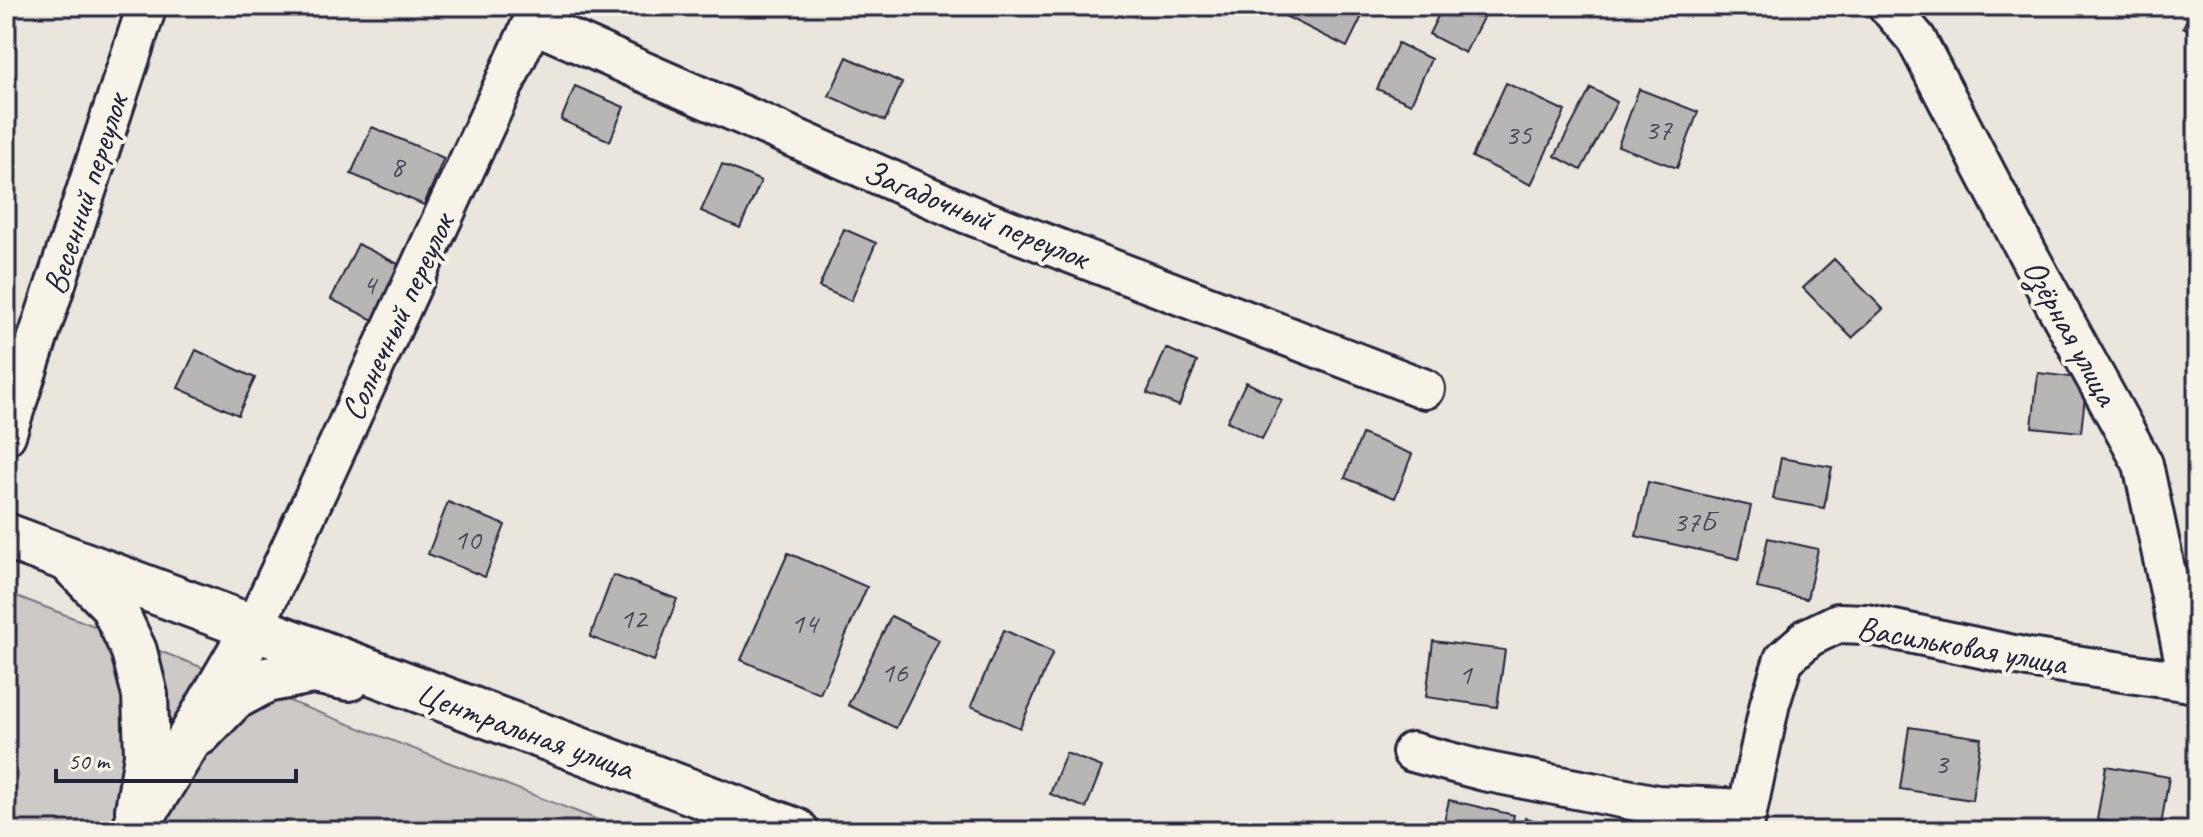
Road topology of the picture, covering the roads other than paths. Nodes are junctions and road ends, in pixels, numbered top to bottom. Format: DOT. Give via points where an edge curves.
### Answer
graph roads {
  1 [pos="147,6"];
  2 [pos="1888,6"];
  3 [pos="537,15"];
  4 [pos="1425,389"];
  5 [pos="7,431"];
  6 [pos="6,536"];
  7 [pos="68,559"];
  8 [pos="254,628"];
  9 [pos="2193,683"];
  10 [pos="415,689"];
  11 [pos="186,745"];
  12 [pos="1412,752"];
  13 [pos="1745,820"];
  14 [pos="134,829"];
  15 [pos="796,831"];
  1 -- 5 [label="street, Весенний переулок"];
  2 -- 9 [label="street, Озёрная улица" via="1916,39 2143,464"];
  3 -- 4 [label="street, Загадочный переулок" via="968,214"];
  3 -- 8 [label="street, Солнечный переулок"];
  6 -- 7 [label="street, Центральная улица"];
  7 -- 8 [label="street, Центральная улица"];
  7 -- 14 [label="street" via="112,604 134,651 145,695 147,755"];
  8 -- 10 [label="street, Центральная улица"];
  8 -- 11 [label="street"];
  9 -- 13 [label="street, Васильковая улица" via="1838,623 1809,637 1784,659"];
  10 -- 11 [label="street" via="313,671 266,680 233,698"];
  10 -- 15 [label="street, Центральная улица"];
  11 -- 14 [label="street"];
  12 -- 13 [label="street" via="1484,771"];
}
